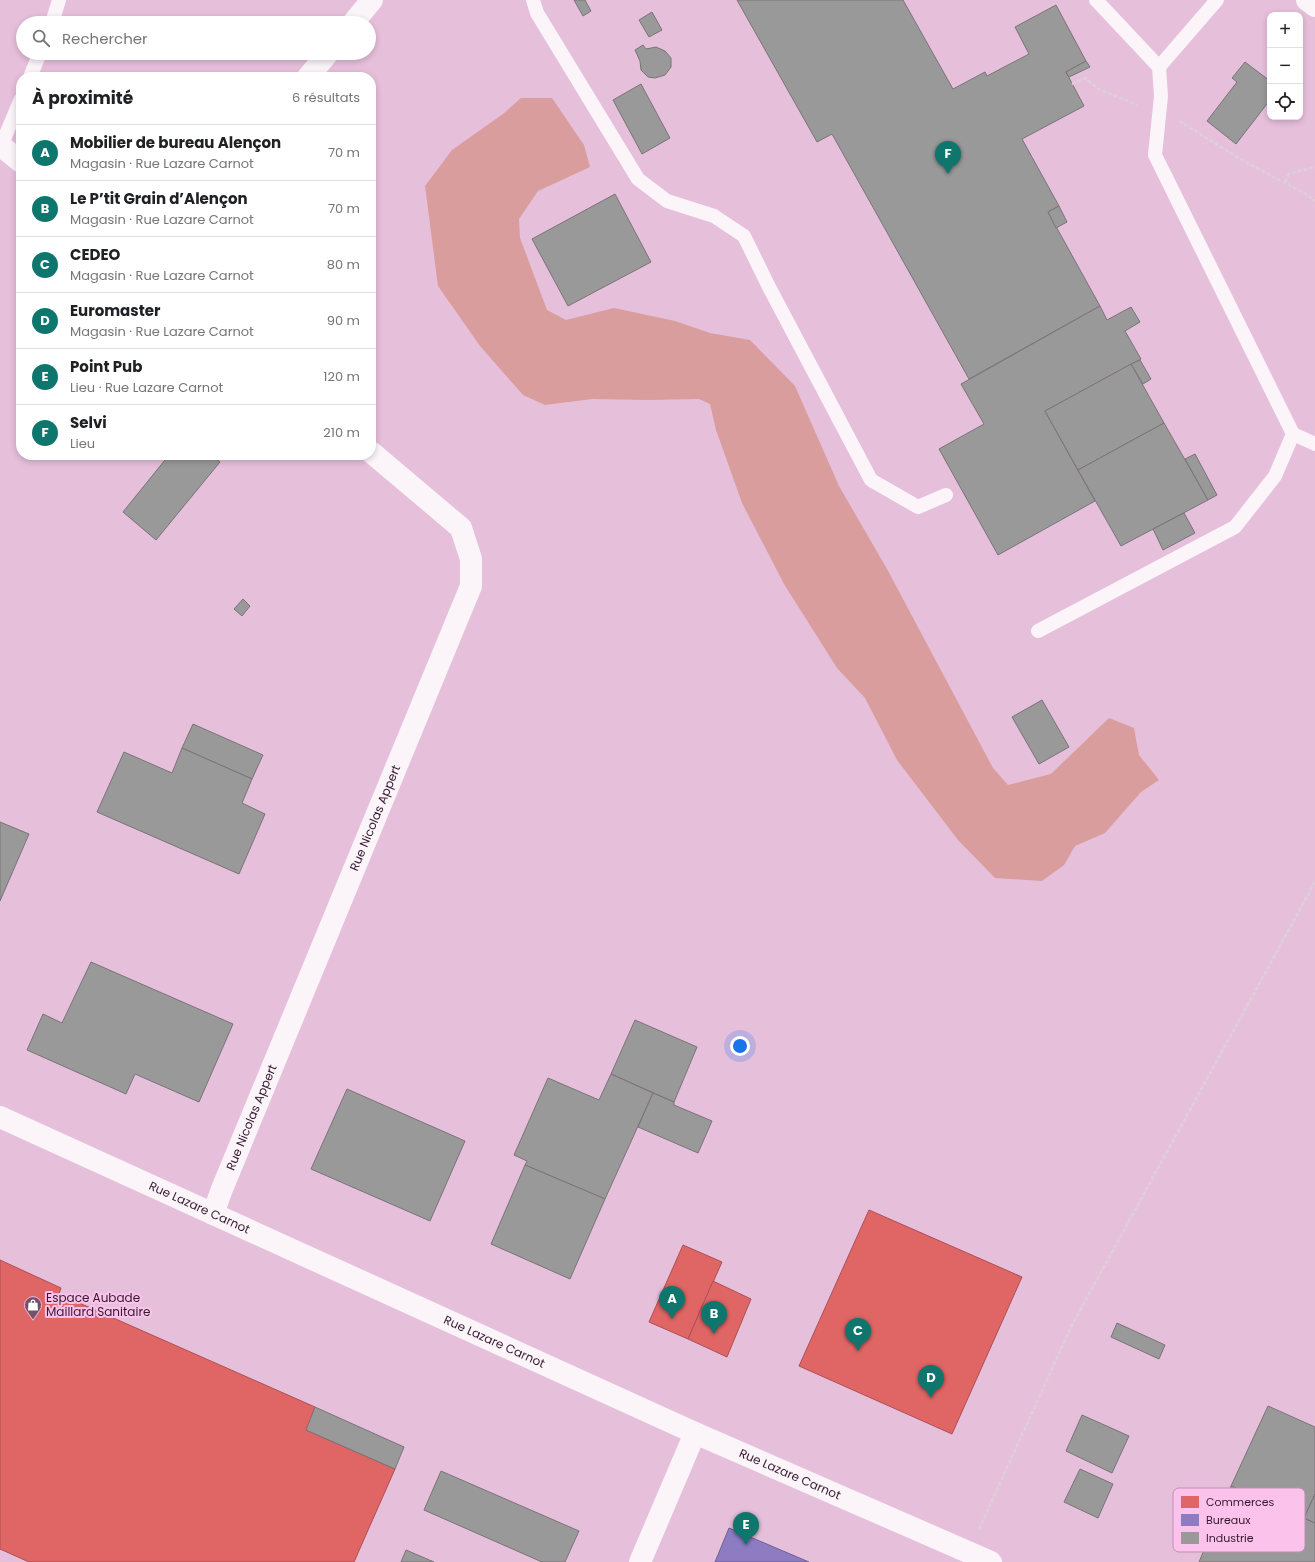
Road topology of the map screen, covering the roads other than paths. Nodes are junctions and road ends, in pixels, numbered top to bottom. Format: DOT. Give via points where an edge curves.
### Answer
graph roads {
  1 [pos="60,0"];
  2 [pos="372,0"];
  3 [pos="533,0"];
  4 [pos="1096,0"];
  5 [pos="1217,0"];
  6 [pos="1307,0"];
  7 [pos="1315,6"];
  8 [pos="54,16"];
  9 [pos="358,16"];
  10 [pos="37,60"];
  11 [pos="322,60"];
  12 [pos="1159,67"];
  13 [pos="32,72"];
  14 [pos="312,72"];
  15 [pos="16,110"];
  16 [pos="1,145"];
  17 [pos="16,158"];
  18 [pos="1293,434"];
  19 [pos="1315,444"];
  20 [pos="376,456"];
  21 [pos="946,495"];
  22 [pos="1038,631"];
  23 [pos="0,1117"];
  24 [pos="213,1214"];
  25 [pos="696,1432"];
  26 [pos="640,1562"];
  27 [pos="992,1562"];
  1 -- 8 [label="lane"];
  2 -- 9 [label="street"];
  3 -- 21 [label="lane" via="537,13 638,179 667,201 714,216 744,236 871,480 918,507"];
  4 -- 12 [label="lane"];
  5 -- 12 [label="lane"];
  6 -- 7 [label="street"];
  10 -- 13 [label="lane"];
  11 -- 14 [label="street"];
  12 -- 18 [label="lane" via="1161,96 1155,155"];
  15 -- 16 [label="lane"];
  16 -- 17 [label="street"];
  18 -- 19 [label="lane"];
  18 -- 22 [label="lane" via="1275,476 1235,527"];
  20 -- 24 [label="street, Rue Nicolas Appert" via="461,528 471,559 471,586"];
  23 -- 24 [label="street, Rue Lazare Carnot"];
  24 -- 25 [label="street, Rue Lazare Carnot"];
  25 -- 26 [label="street"];
  25 -- 27 [label="street, Rue Lazare Carnot"];
}
